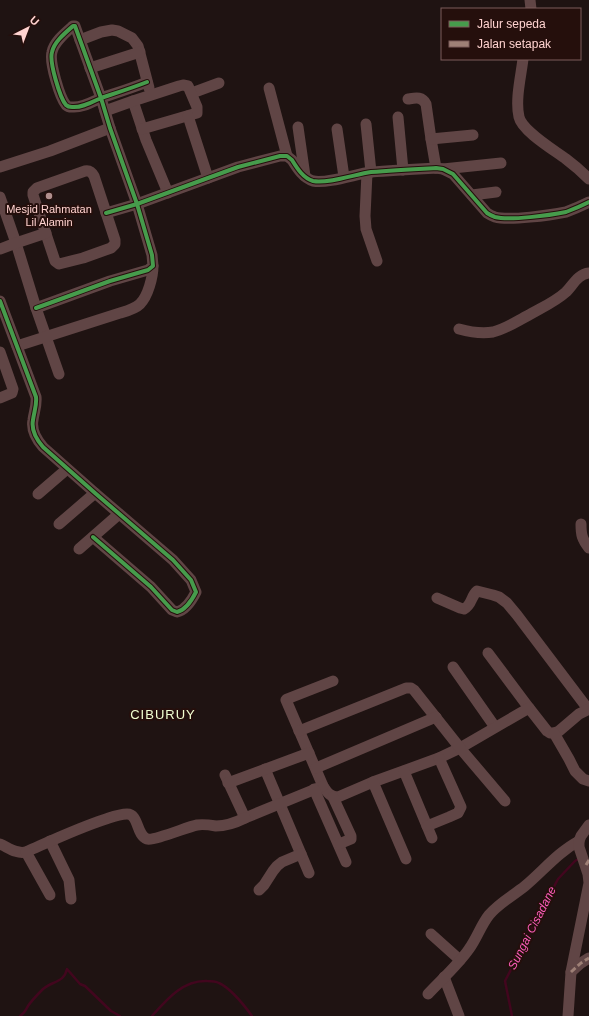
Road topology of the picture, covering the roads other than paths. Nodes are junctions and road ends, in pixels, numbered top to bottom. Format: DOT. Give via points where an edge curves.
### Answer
graph roads {
  1 [pos="80,40"];
  2 [pos="140,52"];
  3 [pos="523,60"];
  4 [pos="90,68"];
  5 [pos="147,82"];
  6 [pos="220,83"];
  7 [pos="269,88"];
  8 [pos="192,93"];
  9 [pos="152,94"];
  10 [pos="101,98"];
  11 [pos="408,99"];
  12 [pos="133,101"];
  13 [pos="105,111"];
  14 [pos="188,116"];
  15 [pos="398,116"];
  16 [pos="366,124"];
  17 [pos="298,127"];
  18 [pos="110,128"];
  19 [pos="142,129"];
  20 [pos="337,129"];
  21 [pos="473,135"];
  22 [pos="431,139"];
  23 [pos="287,156"];
  24 [pos="501,163"];
  25 [pos="0,167"];
  26 [pos="439,168"];
  27 [pos="403,170"];
  28 [pos="369,172"];
  29 [pos="305,176"];
  30 [pos="344,177"];
  31 [pos="208,178"];
  32 [pos="589,179"];
  33 [pos="496,192"];
  34 [pos="168,193"];
  35 [pos="472,195"];
  36 [pos="0,197"];
  37 [pos="589,202"];
  38 [pos="137,204"];
  39 [pos="106,213"];
  40 [pos="46,233"];
  41 [pos="16,242"];
  42 [pos="0,249"];
  43 [pos="377,261"];
  44 [pos="153,266"];
  45 [pos="589,273"];
  46 [pos="0,301"];
  47 [pos="36,308"];
  48 [pos="2,315"];
  49 [pos="459,329"];
  50 [pos="47,337"];
  51 [pos="17,346"];
  52 [pos="0,352"];
  53 [pos="2,365"];
  54 [pos="59,374"];
  55 [pos="0,398"];
  56 [pos="67,469"];
  57 [pos="95,493"];
  58 [pos="38,494"];
  59 [pos="120,514"];
  60 [pos="60,524"];
  61 [pos="581,524"];
  62 [pos="93,537"];
  63 [pos="589,548"];
  64 [pos="79,549"];
  65 [pos="437,598"];
  66 [pos="488,653"];
  67 [pos="453,667"];
  68 [pos="333,681"];
  69 [pos="529,708"];
  70 [pos="589,709"];
  71 [pos="436,717"];
  72 [pos="495,727"];
  73 [pos="299,731"];
  74 [pos="554,733"];
  75 [pos="460,748"];
  76 [pos="309,753"];
  77 [pos="440,758"];
  78 [pos="316,768"];
  79 [pos="265,769"];
  80 [pos="404,771"];
  81 [pos="589,781"];
  82 [pos="373,782"];
  83 [pos="319,788"];
  84 [pos="333,797"];
  85 [pos="505,801"];
  86 [pos="280,804"];
  87 [pos="245,818"];
  88 [pos="589,825"];
  89 [pos="427,826"];
  90 [pos="432,838"];
  91 [pos="50,841"];
  92 [pos="0,844"];
  93 [pos="338,844"];
  94 [pos="579,844"];
  95 [pos="26,852"];
  96 [pos="301,854"];
  97 [pos="406,859"];
  98 [pos="346,862"];
  99 [pos="587,863"];
  100 [pos="309,873"];
  101 [pos="259,890"];
  102 [pos="50,895"];
  103 [pos="71,899"];
  104 [pos="431,934"];
  105 [pos="589,958"];
  106 [pos="460,960"];
  107 [pos="571,972"];
  108 [pos="444,977"];
  109 [pos="428,994"];
  110 [pos="459,1016"];
  111 [pos="568,1016"];
  1 -- 2 [label="street" via="112,30 132,38"];
  1 -- 4 [label="street"];
  1 -- 10 [label="street" via="74,26 58,41 52,52 52,65 60,93 66,104 73,108"];
  2 -- 4 [label="street"];
  2 -- 5 [label="street"];
  3 -- 32 [label="street" via="518,102 521,123"];
  4 -- 10 [label="street"];
  5 -- 9 [label="street"];
  5 -- 10 [label="street"];
  6 -- 8 [label="street"];
  7 -- 23 [label="street"];
  8 -- 9 [label="street" via="188,86 183,85"];
  8 -- 14 [label="street" via="197,111"];
  9 -- 12 [label="street"];
  10 -- 13 [label="street"];
  11 -- 22 [label="street" via="420,98 425,102"];
  12 -- 13 [label="street"];
  12 -- 19 [label="street"];
  13 -- 18 [label="street"];
  14 -- 19 [label="street"];
  14 -- 31 [label="street"];
  15 -- 27 [label="street"];
  16 -- 28 [label="street"];
  17 -- 29 [label="street"];
  18 -- 25 [label="street"];
  18 -- 38 [label="street"];
  19 -- 34 [label="street"];
  20 -- 30 [label="street"];
  21 -- 22 [label="street"];
  22 -- 26 [label="street"];
  23 -- 29 [label="street"];
  23 -- 31 [label="street" via="269,158"];
  24 -- 26 [label="street"];
  26 -- 27 [label="street"];
  26 -- 35 [label="street" via="453,174"];
  27 -- 28 [label="street"];
  28 -- 30 [label="street"];
  28 -- 43 [label="street" via="366,230"];
  29 -- 30 [label="street" via="320,181"];
  31 -- 34 [label="street"];
  33 -- 35 [label="street"];
  34 -- 38 [label="street"];
  35 -- 37 [label="street" via="487,213 497,218 551,215"];
  36 -- 41 [label="street"];
  38 -- 39 [label="street"];
  38 -- 44 [label="street" via="152,254"];
  39 -- 40 [label="street" via="115,240 114,245 83,258 58,264"];
  39 -- 40 [label="street" via="93,175 90,171 85,171 34,190 33,195"];
  40 -- 41 [label="street"];
  41 -- 42 [label="street"];
  41 -- 47 [label="street"];
  44 -- 47 [label="street" via="148,270"];
  44 -- 50 [label="street" via="147,293 137,306"];
  45 -- 49 [label="street" via="580,277 551,303 506,327 492,332 474,333"];
  46 -- 48 [label="street"];
  47 -- 50 [label="street"];
  48 -- 51 [label="street"];
  50 -- 51 [label="street"];
  50 -- 54 [label="street"];
  51 -- 56 [label="street" via="36,397 32,424 35,435 38,442"];
  52 -- 53 [label="street"];
  53 -- 55 [label="street" via="13,391"];
  56 -- 57 [label="street"];
  56 -- 58 [label="street"];
  57 -- 59 [label="street"];
  57 -- 60 [label="street"];
  59 -- 62 [label="street"];
  59 -- 62 [label="street" via="173,560 191,580 196,592 182,611 172,610 151,587"];
  61 -- 63 [label="street" via="581,534"];
  62 -- 64 [label="street"];
  65 -- 70 [label="street" via="464,609 468,607 477,591 503,600"];
  66 -- 69 [label="street"];
  67 -- 72 [label="street"];
  68 -- 73 [label="street" via="287,699"];
  69 -- 72 [label="street"];
  69 -- 74 [label="street" via="547,731 550,734"];
  70 -- 74 [label="street"];
  71 -- 73 [label="street" via="414,690 406,688"];
  71 -- 75 [label="street"];
  71 -- 78 [label="street"];
  72 -- 75 [label="street"];
  73 -- 76 [label="street"];
  74 -- 81 [label="street" via="575,772"];
  75 -- 77 [label="street"];
  75 -- 85 [label="street"];
  76 -- 78 [label="street"];
  76 -- 79 [label="street"];
  77 -- 80 [label="street"];
  77 -- 89 [label="street" via="460,809 458,813"];
  78 -- 83 [label="street"];
  79 -- 86 [label="street"];
  79 -- 87 [label="street" via="227,779"];
  80 -- 82 [label="street"];
  80 -- 89 [label="street"];
  82 -- 84 [label="street"];
  82 -- 97 [label="street"];
  83 -- 84 [label="street"];
  83 -- 86 [label="street"];
  83 -- 93 [label="street"];
  84 -- 93 [label="street" via="351,836 348,841"];
  86 -- 87 [label="street"];
  86 -- 96 [label="street"];
  87 -- 91 [label="street" via="227,825 197,825 148,839 134,818 127,814 86,826"];
  88 -- 94 [label="street" via="583,832"];
  89 -- 90 [label="street"];
  91 -- 95 [label="street"];
  91 -- 103 [label="street" via="69,880"];
  92 -- 95 [label="street" via="15,852"];
  93 -- 98 [label="street"];
  94 -- 99 [label="street"];
  94 -- 106 [label="street" via="572,845 556,857 525,886 498,906 489,915"];
  95 -- 102 [label="street"];
  96 -- 100 [label="street"];
  96 -- 101 [label="street" via="277,866"];
  99 -- 107 [label="street" via="589,883"];
  104 -- 106 [label="street"];
  105 -- 107 [label="street"];
  106 -- 108 [label="street"];
  107 -- 111 [label="street"];
  108 -- 109 [label="street"];
  108 -- 110 [label="street"];
}
